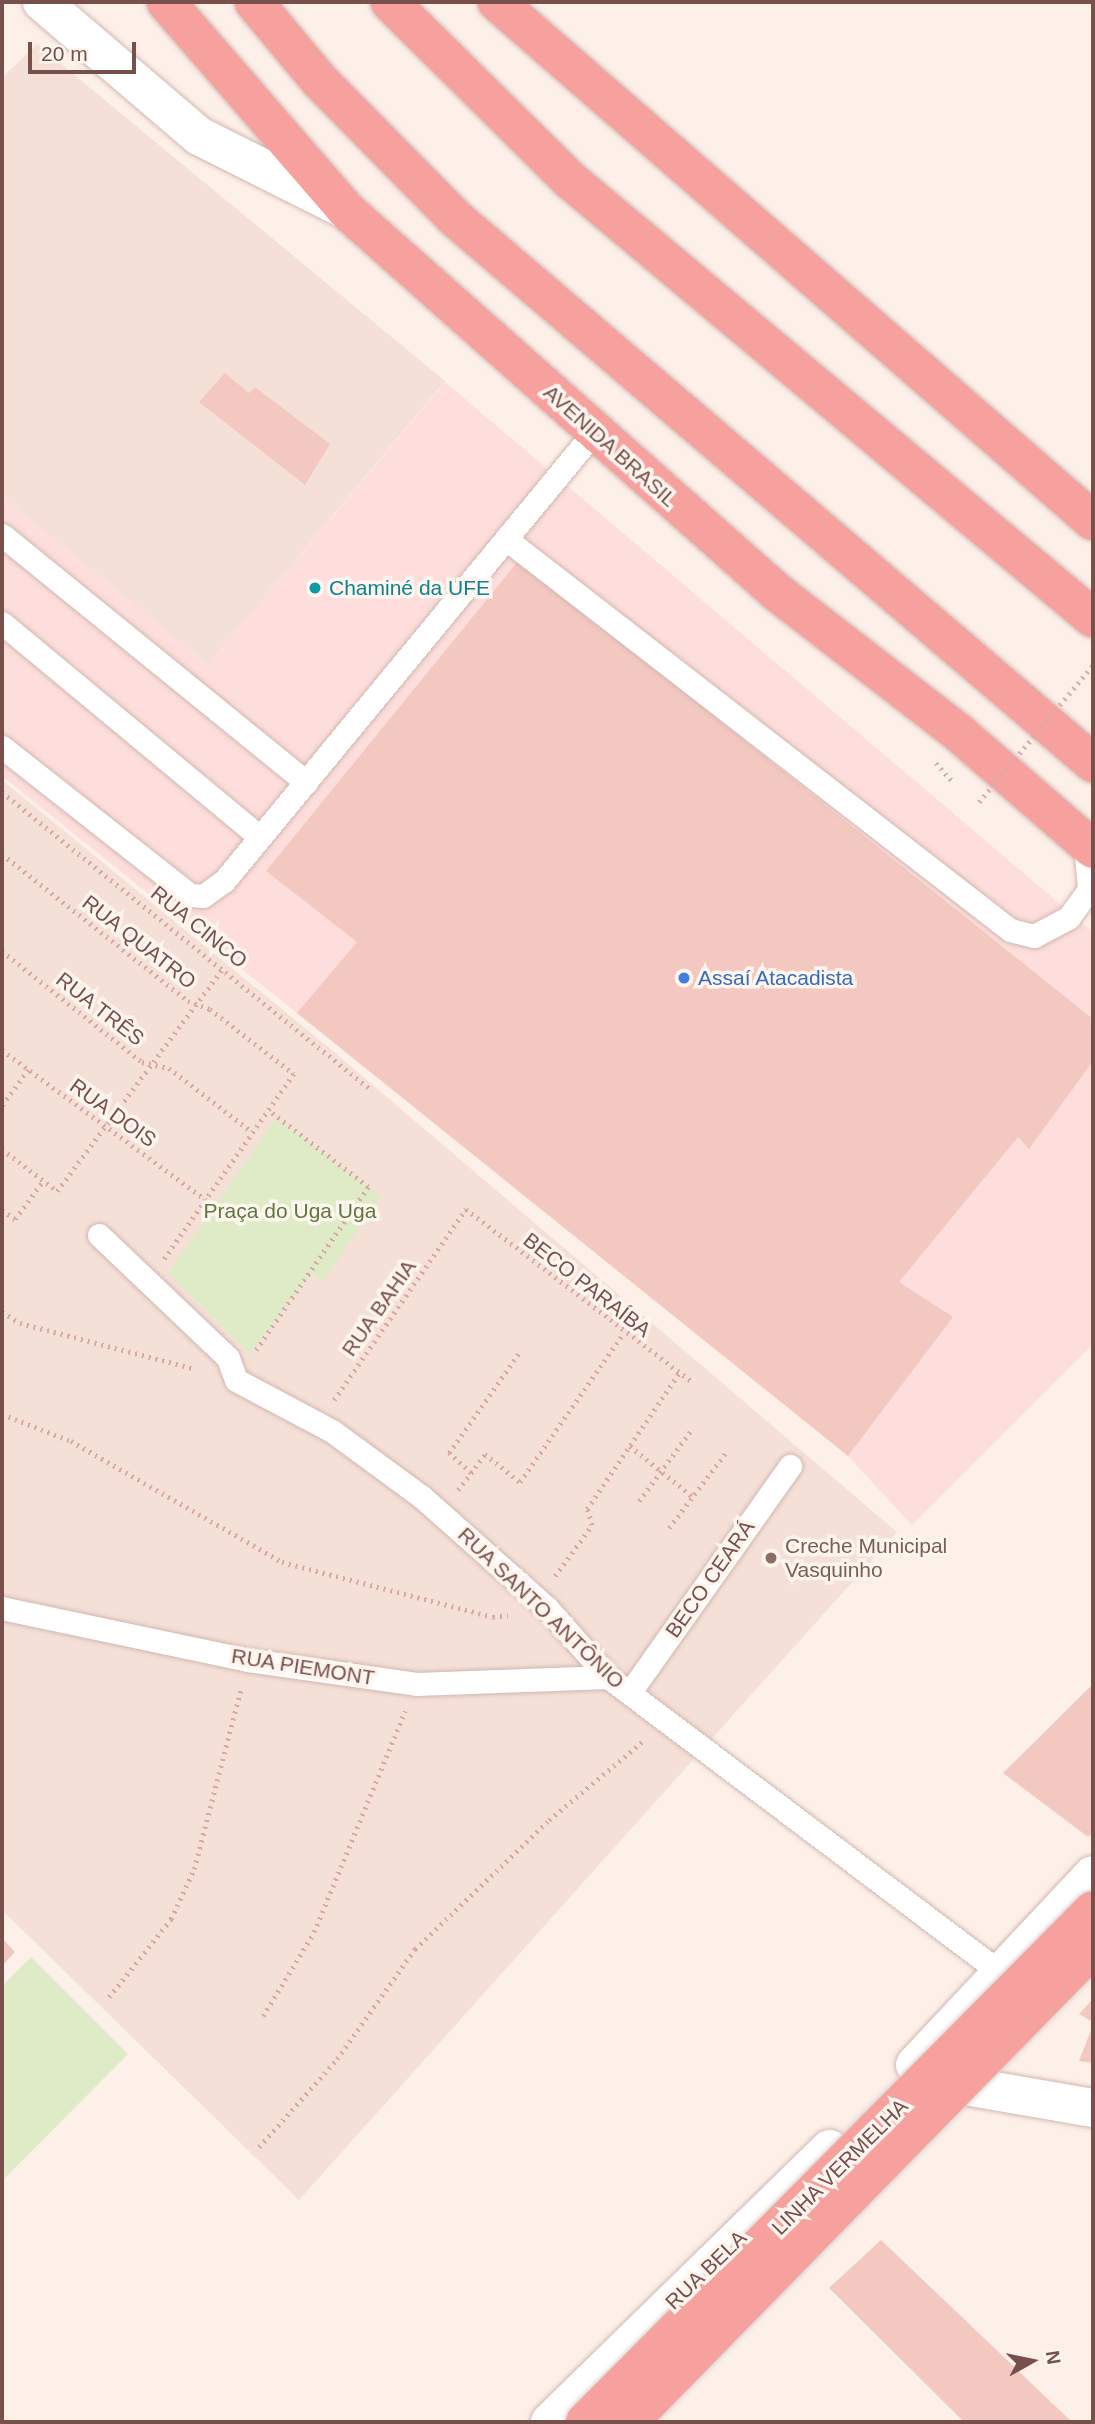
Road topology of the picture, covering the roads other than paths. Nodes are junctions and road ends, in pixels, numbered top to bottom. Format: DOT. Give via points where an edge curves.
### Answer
graph roads {
  1 [pos="42,2"];
  2 [pos="166,2"];
  3 [pos="194,2"];
  4 [pos="254,2"];
  5 [pos="390,2"];
  6 [pos="497,2"];
  7 [pos="309,167"];
  8 [pos="346,210"];
  9 [pos="594,432"];
  10 [pos="1093,521"];
  11 [pos="2,535"];
  12 [pos="506,539"];
  13 [pos="1093,618"];
  14 [pos="2,623"];
  15 [pos="2,747"];
  16 [pos="1093,763"];
  17 [pos="306,782"];
  18 [pos="260,837"];
  19 [pos="1089,846"];
  20 [pos="99,1235"];
  21 [pos="790,1466"];
  22 [pos="2,1608"];
  23 [pos="608,1677"];
  24 [pos="630,1692"];
  25 [pos="1093,1875"];
  26 [pos="1093,1910"];
  27 [pos="1093,1948"];
  28 [pos="1000,1972"];
  29 [pos="905,2076"];
  30 [pos="1093,2108"];
  31 [pos="550,2422"];
  32 [pos="585,2422"];
  33 [pos="629,2422"];
  1 -- 8 [label="street" via="199,136"];
  2 -- 7 [label="highway, AVENIDA BRASIL"];
  3 -- 7 [label="highway"];
  4 -- 16 [label="highway" via="319,79 455,218"];
  5 -- 13 [label="highway" via="570,180"];
  6 -- 10 [label="highway"];
  7 -- 8 [label="highway, AVENIDA BRASIL"];
  8 -- 9 [label="highway, AVENIDA BRASIL"];
  9 -- 12 [label="lane"];
  9 -- 19 [label="highway, AVENIDA BRASIL" via="778,593 958,733"];
  11 -- 17 [label="lane"];
  12 -- 17 [label="lane"];
  12 -- 19 [label="lane" via="1010,930 1034,936 1069,916 1089,888"];
  14 -- 18 [label="lane"];
  15 -- 18 [label="lane" via="190,894 203,896 224,881"];
  17 -- 18 [label="lane"];
  20 -- 23 [label="lane, RUA SANTO ANTÔNIO" via="228,1358 236,1380 318,1423 422,1497 542,1603"];
  21 -- 24 [label="lane, BECO CEARÁ"];
  22 -- 23 [label="lane, RUA PIEMONT" via="248,1660 416,1684"];
  23 -- 24 [label="lane, RUA SANTO ANTÔNIO"];
  24 -- 28 [label="lane, RUA SANTO ANTÔNIO"];
  25 -- 28 [label="street, RUA BELA"];
  26 -- 32 [label="highway, LINHA VERMELHA, bridge"];
  27 -- 33 [label="highway, LINHA VERMELHA, bridge"];
  28 -- 29 [label="street, RUA BELA"];
  29 -- 30 [label="street"];
  29 -- 31 [label="street, RUA BELA"];
}
